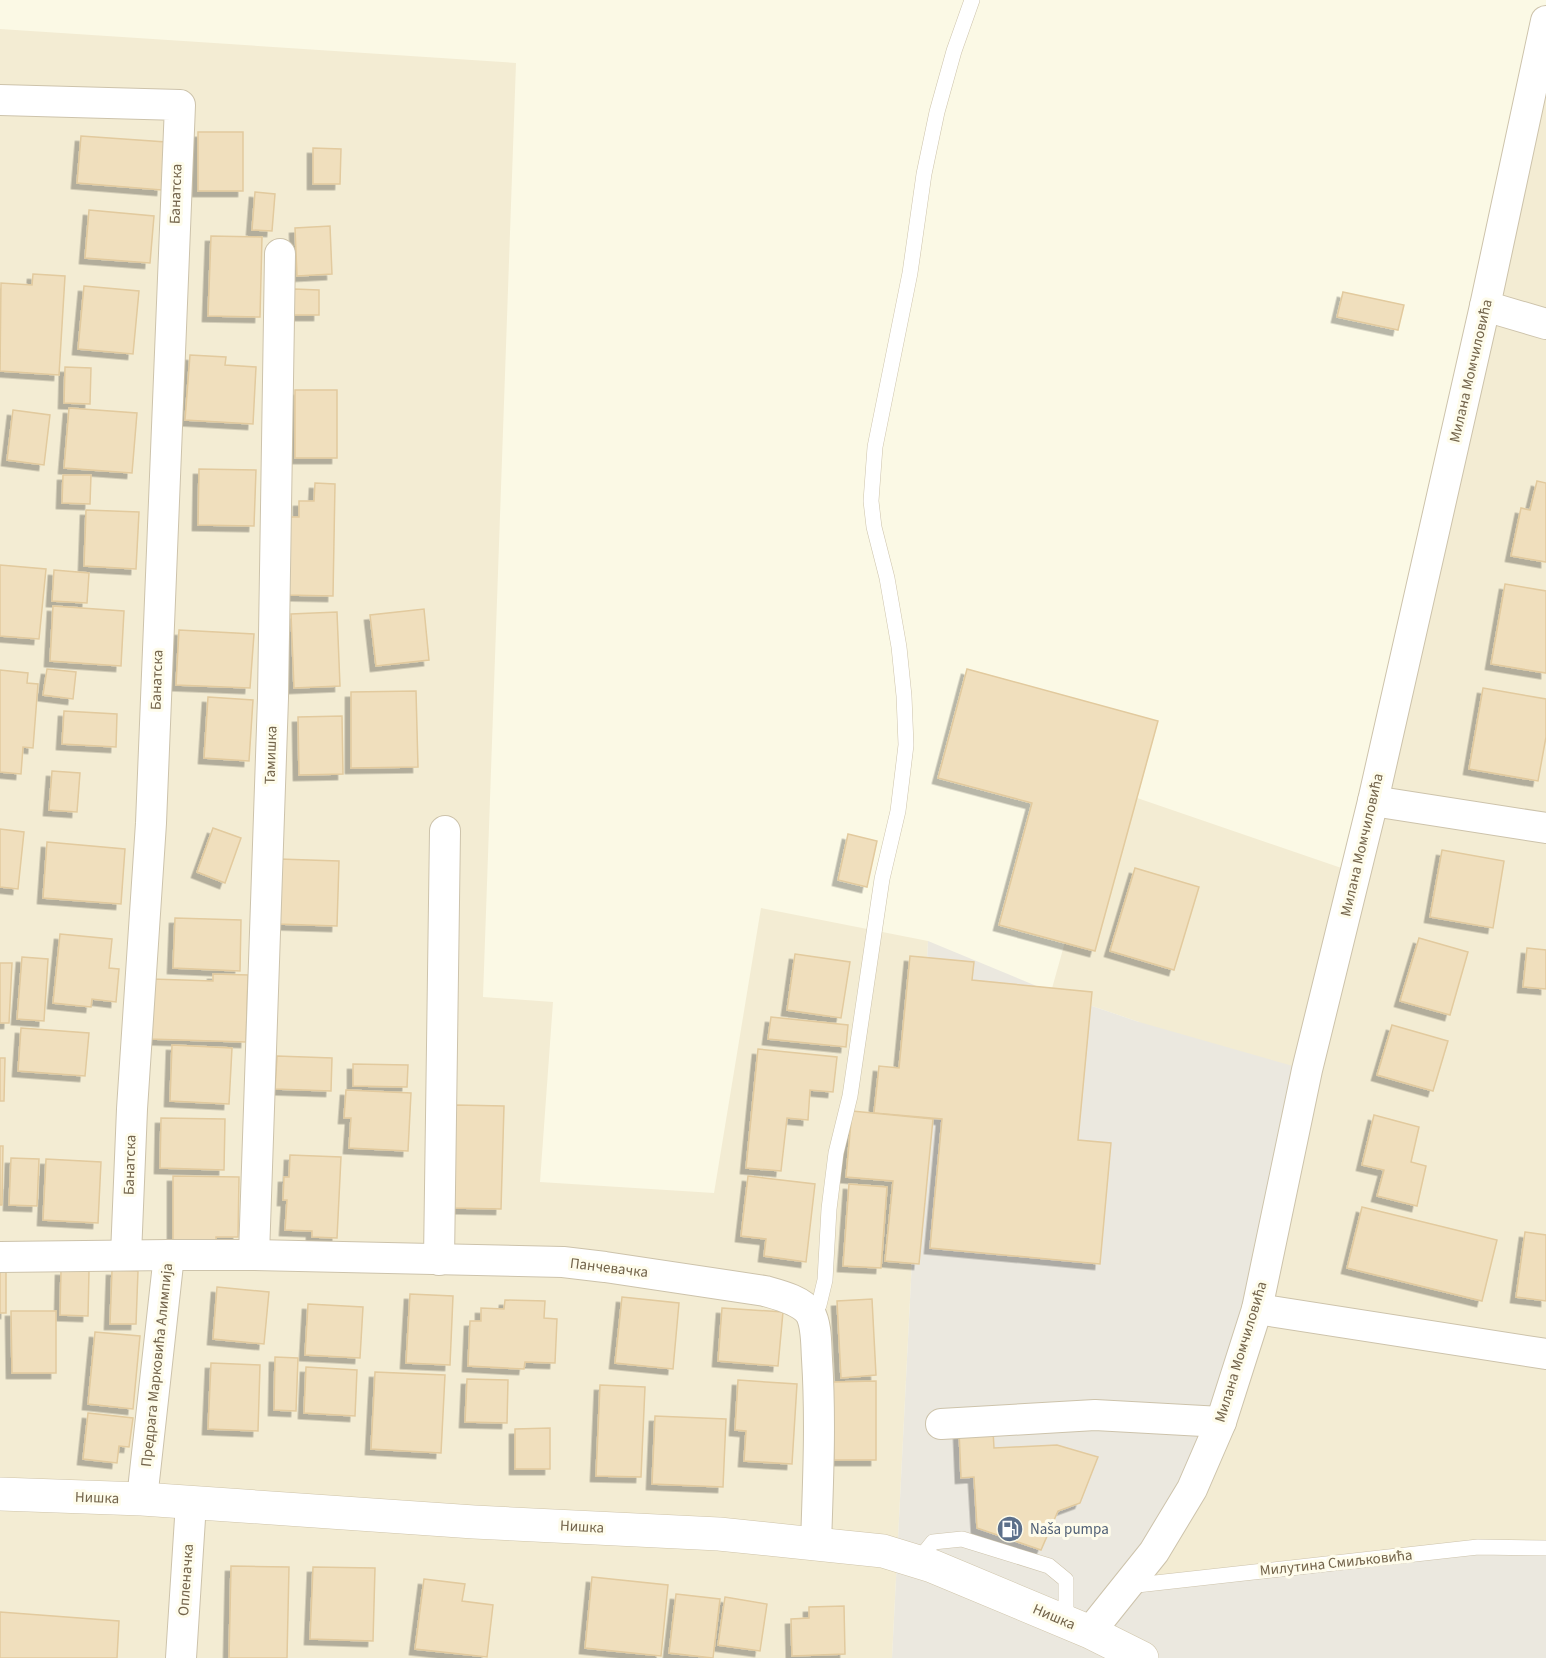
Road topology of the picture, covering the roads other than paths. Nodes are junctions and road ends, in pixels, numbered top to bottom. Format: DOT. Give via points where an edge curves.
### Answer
graph roads {
  1 [pos="972,0"];
  2 [pos="1546,21"];
  3 [pos="1,109"];
  4 [pos="280,254"];
  5 [pos="1485,306"];
  6 [pos="1546,324"];
  7 [pos="1373,801"];
  8 [pos="1546,828"];
  9 [pos="445,831"];
  10 [pos="126,1255"];
  11 [pos="169,1255"];
  12 [pos="254,1255"];
  13 [pos="0,1257"];
  14 [pos="438,1260"];
  15 [pos="1257,1309"];
  16 [pos="810,1314"];
  17 [pos="1546,1354"];
  18 [pos="1221,1422"];
  19 [pos="941,1424"];
  20 [pos="0,1494"];
  21 [pos="142,1499"];
  22 [pos="191,1503"];
  23 [pos="816,1544"];
  24 [pos="1546,1548"];
  25 [pos="917,1562"];
  26 [pos="1127,1586"];
  27 [pos="1078,1627"];
  28 [pos="181,1658"];
  29 [pos="1142,1658"];
  1 -- 16 [label="lane" via="935,122 875,447 874,527 899,647 906,745 852,1085 836,1153 825,1280 819,1305"];
  2 -- 5 [label="street, Милана Момчиловића"];
  3 -- 10 [label="street, Банатска" via="180,105 152,811"];
  4 -- 12 [label="street, Тамишка" via="272,710"];
  5 -- 6 [label="street"];
  5 -- 7 [label="street, Милана Момчиловића"];
  7 -- 8 [label="street"];
  7 -- 15 [label="street, Милана Момчиловића" via="1307,1070"];
  9 -- 14 [label="street"];
  10 -- 11 [label="street, Предрага Марковића Алимпија"];
  10 -- 13 [label="street, Предрага Марковића Алимпија"];
  11 -- 12 [label="street, Панчевачка"];
  11 -- 21 [label="street, Предрага Марковића Алимпија"];
  12 -- 14 [label="street, Панчевачка"];
  14 -- 16 [label="street, Панчевачка" via="605,1266 765,1291 788,1298"];
  15 -- 17 [label="street"];
  15 -- 18 [label="street, Милана Момчиловића"];
  16 -- 23 [label="street" via="819,1392"];
  18 -- 19 [label="street" via="1095,1415"];
  18 -- 26 [label="street, Милана Момчиловића" via="1192,1489 1154,1552"];
  20 -- 21 [label="main road, Нишка"];
  21 -- 22 [label="main road, Нишка"];
  22 -- 23 [label="main road, Нишка" via="719,1534"];
  22 -- 28 [label="street, Опленачка"];
  23 -- 25 [label="main road, Нишка" via="883,1551"];
  24 -- 26 [label="lane, Милутина Смиљковића" via="1478,1547"];
  25 -- 27 [label="main road, Нишка"];
  25 -- 27 [label="lane" via="933,1542 962,1539 1049,1566 1066,1580"];
  26 -- 27 [label="street, Милана Момчиловића"];
  27 -- 29 [label="main road, Нишка"];
}
